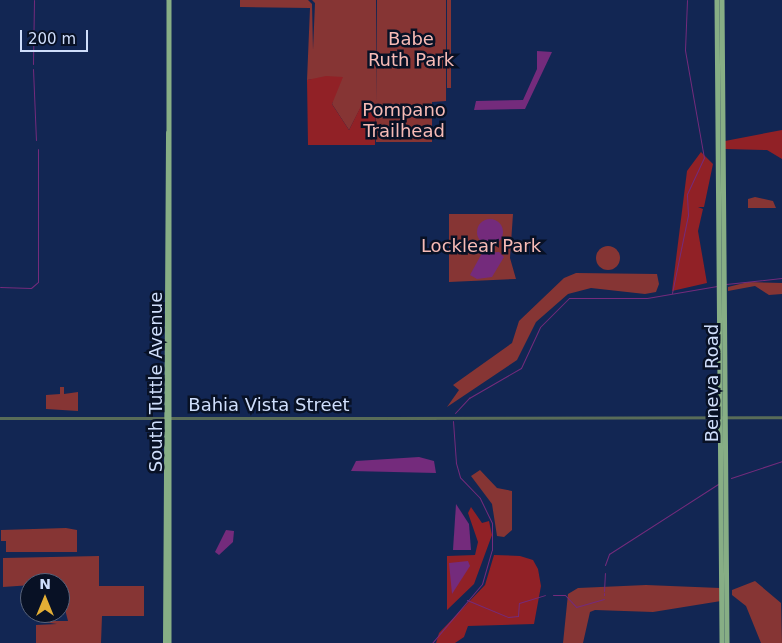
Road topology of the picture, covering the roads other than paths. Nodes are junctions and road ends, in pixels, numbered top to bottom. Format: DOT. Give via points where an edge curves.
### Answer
graph roads {
  1 [pos="168,0"];
  2 [pos="717,0"];
  3 [pos="722,0"];
  4 [pos="719,124"];
  5 [pos="724,417"];
  6 [pos="782,417"];
  7 [pos="0,418"];
  8 [pos="168,419"];
  9 [pos="725,540"];
  10 [pos="167,643"];
  11 [pos="722,643"];
  12 [pos="727,643"];
  1 -- 8 [label="main road, South Tuttle Avenue"];
  2 -- 4 [label="main road"];
  3 -- 4 [label="main road"];
  4 -- 5 [label="main road, Beneva Road"];
  5 -- 6 [label="street, Bahia Vista Street"];
  5 -- 8 [label="street, Bahia Vista Street"];
  5 -- 9 [label="main road, Beneva Road"];
  7 -- 8 [label="street, Bahia Vista Street"];
  8 -- 10 [label="main road, South Tuttle Avenue"];
  9 -- 11 [label="main road, Beneva Road"];
  9 -- 12 [label="main road, Beneva Road"];
}
